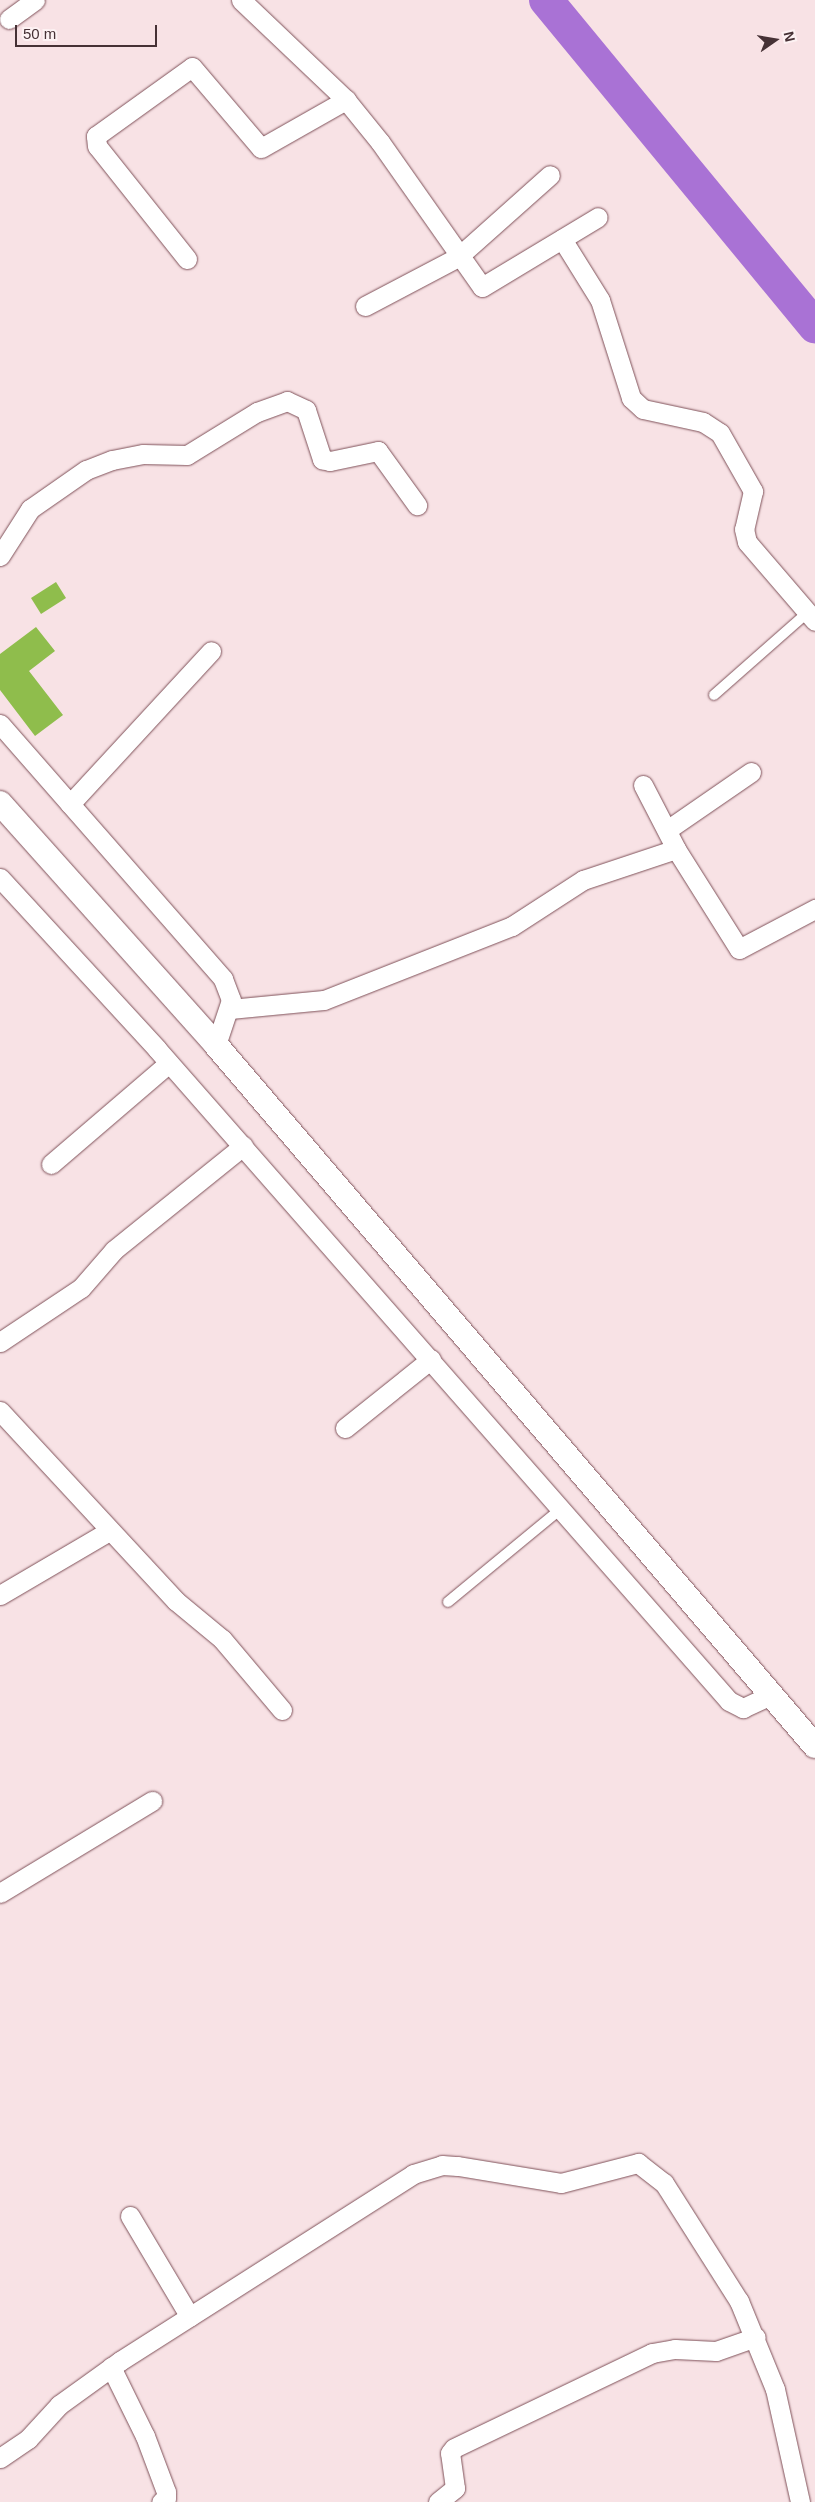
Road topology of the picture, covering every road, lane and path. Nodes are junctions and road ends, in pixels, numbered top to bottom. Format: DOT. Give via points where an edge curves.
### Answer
graph roads {
  1 [pos="36,0"];
  2 [pos="241,0"];
  3 [pos="9,19"];
  4 [pos="346,100"];
  5 [pos="550,175"];
  6 [pos="598,217"];
  7 [pos="562,239"];
  8 [pos="458,257"];
  9 [pos="186,259"];
  10 [pos="365,306"];
  11 [pos="417,505"];
  12 [pos="0,556"];
  13 [pos="811,617"];
  14 [pos="211,652"];
  15 [pos="714,695"];
  16 [pos="0,724"];
  17 [pos="751,772"];
  18 [pos="643,785"];
  19 [pos="0,803"];
  20 [pos="70,804"];
  21 [pos="666,830"];
  22 [pos="676,849"];
  23 [pos="0,878"];
  24 [pos="815,909"];
  25 [pos="230,1009"];
  26 [pos="216,1045"];
  27 [pos="169,1063"];
  28 [pos="243,1146"];
  29 [pos="51,1164"];
  30 [pos="0,1342"];
  31 [pos="431,1359"];
  32 [pos="0,1411"];
  33 [pos="345,1428"];
  34 [pos="561,1509"];
  35 [pos="110,1531"];
  36 [pos="0,1595"];
  37 [pos="448,1602"];
  38 [pos="772,1695"];
  39 [pos="282,1710"];
  40 [pos="815,1746"];
  41 [pos="152,1800"];
  42 [pos="0,1893"];
  43 [pos="130,2216"];
  44 [pos="190,2317"];
  45 [pos="756,2337"];
  46 [pos="112,2367"];
  47 [pos="0,2458"];
  48 [pos="161,2502"];
  49 [pos="438,2502"];
  50 [pos="800,2502"];
  1 -- 3 [label="street"];
  2 -- 4 [label="street"];
  4 -- 8 [label="street" via="380,142"];
  4 -- 9 [label="street" via="262,148 192,67 96,136 98,146"];
  5 -- 8 [label="street"];
  6 -- 7 [label="street"];
  7 -- 8 [label="street" via="484,288"];
  7 -- 13 [label="street" via="600,300 631,398 643,409 703,422 720,433 753,491 744,529 747,542"];
  8 -- 10 [label="street"];
  11 -- 12 [label="street" via="378,451 330,462 322,459 306,410 287,402 257,412 187,455 143,454 112,460 86,470 30,508"];
  13 -- 15 [label="lane"];
  14 -- 20 [label="street"];
  16 -- 20 [label="street"];
  17 -- 21 [label="street"];
  18 -- 21 [label="street"];
  19 -- 26 [label="street"];
  20 -- 25 [label="street" via="223,979 230,993"];
  21 -- 22 [label="street"];
  22 -- 24 [label="street" via="739,949"];
  22 -- 25 [label="street" via="583,880 512,926 324,1000"];
  23 -- 27 [label="street"];
  25 -- 26 [label="street"];
  26 -- 38 [label="street"];
  27 -- 28 [label="street"];
  27 -- 29 [label="street"];
  28 -- 30 [label="street" via="114,1250 81,1288"];
  28 -- 31 [label="street"];
  31 -- 33 [label="street"];
  31 -- 34 [label="street"];
  32 -- 35 [label="street"];
  34 -- 37 [label="lane"];
  34 -- 38 [label="street" via="729,1701 743,1708"];
  35 -- 36 [label="street"];
  35 -- 39 [label="street" via="176,1601 222,1639"];
  38 -- 40 [label="street"];
  41 -- 42 [label="street"];
  43 -- 44 [label="street"];
  44 -- 45 [label="street" via="397,2183 426,2168 458,2166 561,2183 638,2163 664,2183 729,2282"];
  44 -- 46 [label="street"];
  45 -- 49 [label="street" via="716,2351 675,2349 652,2353 454,2448 450,2453 455,2488"];
  45 -- 50 [label="street" via="775,2389"];
  46 -- 47 [label="street" via="59,2405 28,2439"];
  46 -- 48 [label="street" via="166,2492 166,2498"];
}
